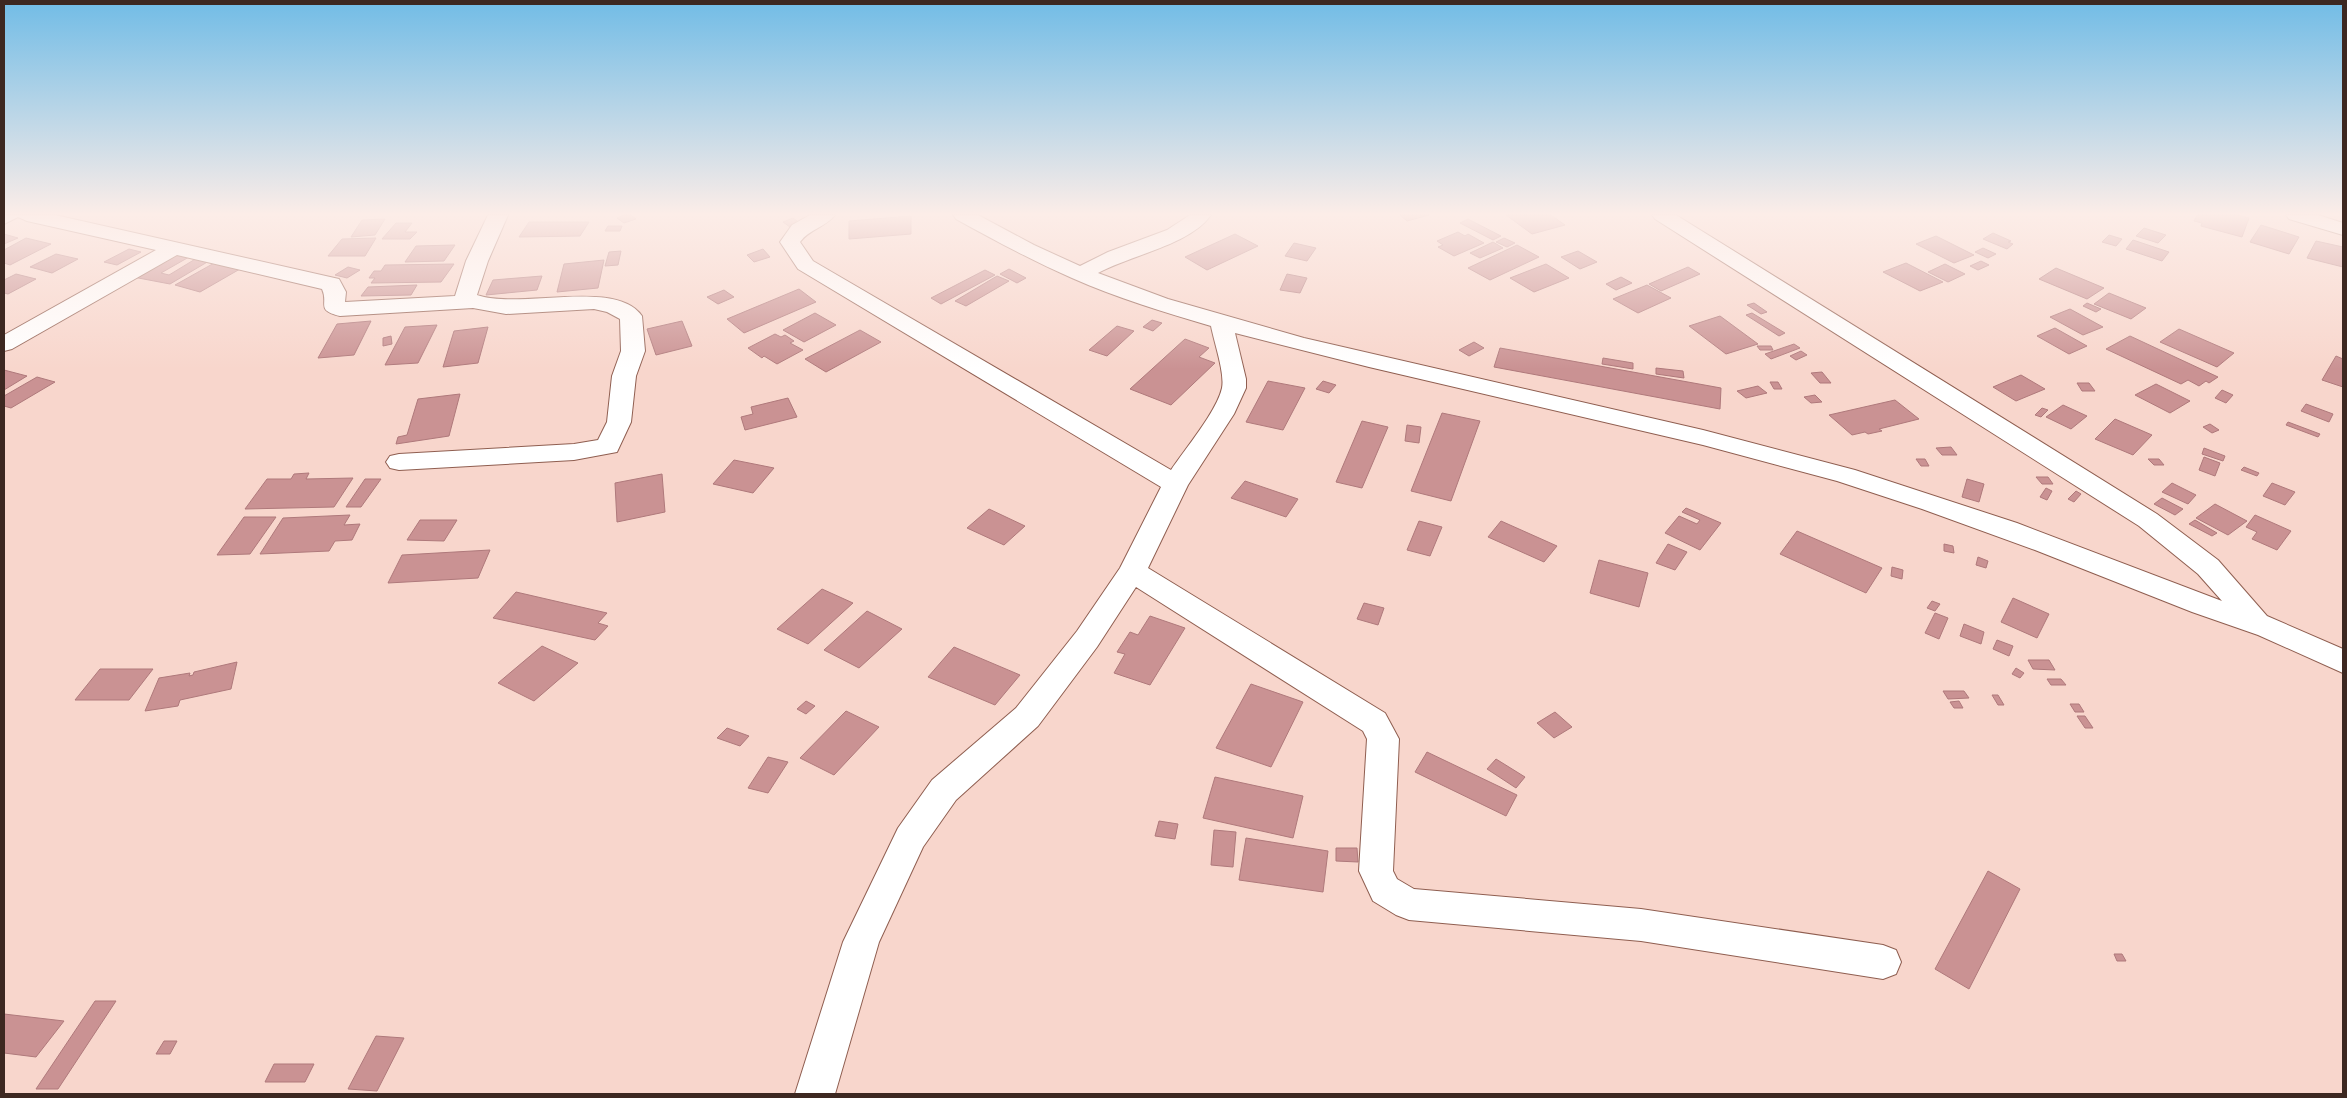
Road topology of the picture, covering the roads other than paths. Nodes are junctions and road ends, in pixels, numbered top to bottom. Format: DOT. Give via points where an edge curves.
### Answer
graph roads {
  1 [pos="143,266"];
  2 [pos="254,266"];
  3 [pos="475,266"];
  4 [pos="807,266"];
  5 [pos="1062,266"];
  6 [pos="1096,266"];
  7 [pos="1744,266"];
  8 [pos="1080,274"];
  9 [pos="473,302"];
  10 [pos="1221,324"];
  11 [pos="4,344"];
  12 [pos="399,462"];
  13 [pos="1176,484"];
  14 [pos="1132,571"];
  15 [pos="2257,623"];
  16 [pos="2343,662"];
  17 [pos="1883,962"];
  18 [pos="815,1094"];
  1 -- 11 [label="street"];
  2 -- 9 [label="street" via="331,284 335,292 334,306 340,309"];
  3 -- 9 [label="street" via="465,298"];
  4 -- 13 [label="street"];
  5 -- 8 [label="street"];
  6 -- 8 [label="street"];
  7 -- 15 [label="street" via="2148,520 2208,567"];
  8 -- 10 [label="street"];
  9 -- 12 [label="street" via="490,308 508,309 605,304 622,309 631,316 634,351 624,376 619,422 608,446 574,452"];
  10 -- 13 [label="street" via="1234,388 1222,414"];
  10 -- 15 [label="street" via="1820,468 1894,490 2084,557 2203,606"];
  13 -- 14 [label="street"];
  14 -- 17 [label="street" via="1374,722 1383,739 1376,871 1385,890 1409,904 1641,925"];
  14 -- 18 [label="street" via="1087,639 1027,717 944,790 910,838 861,942"];
  15 -- 16 [label="street"];
}
